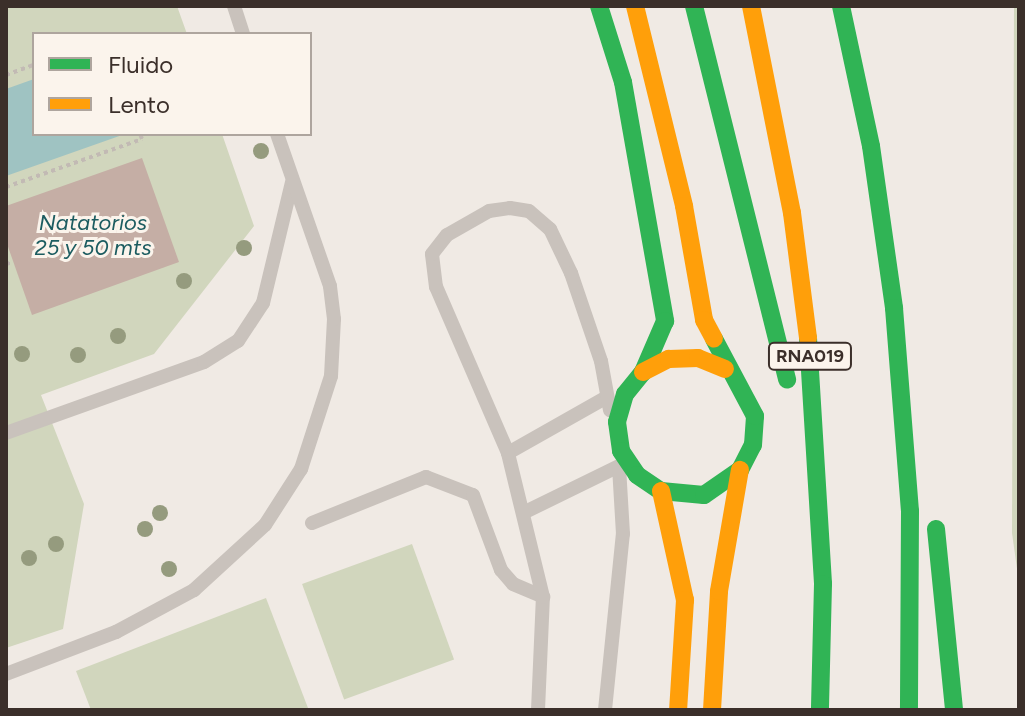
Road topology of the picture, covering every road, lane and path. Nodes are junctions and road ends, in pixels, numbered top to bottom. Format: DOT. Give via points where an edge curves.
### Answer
graph roads {
  1 [pos="234,6"];
  2 [pos="599,6"];
  3 [pos="635,6"];
  4 [pos="694,6"];
  5 [pos="751,6"];
  6 [pos="841,6"];
  7 [pos="242,32"];
  8 [pos="32,66"];
  9 [pos="6,75"];
  10 [pos="879,86"];
  11 [pos="141,136"];
  12 [pos="278,136"];
  13 [pos="293,181"];
  14 [pos="876,185"];
  15 [pos="6,187"];
  16 [pos="13,262"];
  17 [pos="6,264"];
  18 [pos="894,308"];
  19 [pos="725,369"];
  20 [pos="643,372"];
  21 [pos="607,397"];
  22 [pos="790,398"];
  23 [pos="923,403"];
  24 [pos="6,433"];
  25 [pos="794,439"];
  26 [pos="508,453"];
  27 [pos="619,466"];
  28 [pos="740,470"];
  29 [pos="661,491"];
  30 [pos="935,509"];
  31 [pos="523,513"];
  32 [pos="312,523"];
  33 [pos="823,584"];
  34 [pos="543,597"];
  35 [pos="6,674"];
  36 [pos="538,710"];
  37 [pos="605,710"];
  38 [pos="678,710"];
  39 [pos="712,710"];
  40 [pos="820,710"];
  41 [pos="909,710"];
  42 [pos="954,710"];
  1 -- 7 [label="lane"];
  2 -- 20 [label="main road" via="623,82 665,321"];
  3 -- 19 [label="main road" via="684,206 704,320"];
  4 -- 22 [label="main road" via="774,315"];
  5 -- 33 [label="main road, RNA019" via="777,125 803,291 817,432"];
  6 -- 14 [label="main road"];
  8 -- 9 [label="path"];
  10 -- 14 [label="main road"];
  11 -- 15 [label="path"];
  12 -- 13 [label="lane"];
  13 -- 24 [label="lane" via="263,303 238,341 204,362"];
  13 -- 35 [label="lane" via="330,286 334,319 324,408 296,479 245,547 194,590 116,632"];
  14 -- 18 [label="main road"];
  16 -- 17 [label="path"];
  18 -- 23 [label="main road"];
  18 -- 41 [label="main road" via="910,511"];
  19 -- 20 [label="main road" via="698,358 669,359"];
  19 -- 28 [label="main road" via="745,389 755,416 753,445"];
  20 -- 29 [label="main road" via="625,394 617,422 621,451 637,475"];
  21 -- 26 [label="lane"];
  21 -- 26 [label="lane" via="571,273 550,229 529,211 489,211 447,235 432,254 432,272"];
  21 -- 27 [label="lane"];
  25 -- 33 [label="main road"];
  26 -- 31 [label="lane"];
  27 -- 31 [label="lane"];
  27 -- 37 [label="lane" via="623,534"];
  28 -- 29 [label="main road" via="704,495"];
  28 -- 39 [label="main road" via="719,591"];
  29 -- 38 [label="main road" via="685,600"];
  30 -- 42 [label="main road"];
  31 -- 34 [label="lane"];
  32 -- 34 [label="lane" via="426,477 473,495 501,570 513,584"];
  33 -- 40 [label="main road, RNA019"];
  34 -- 36 [label="lane"];
}
